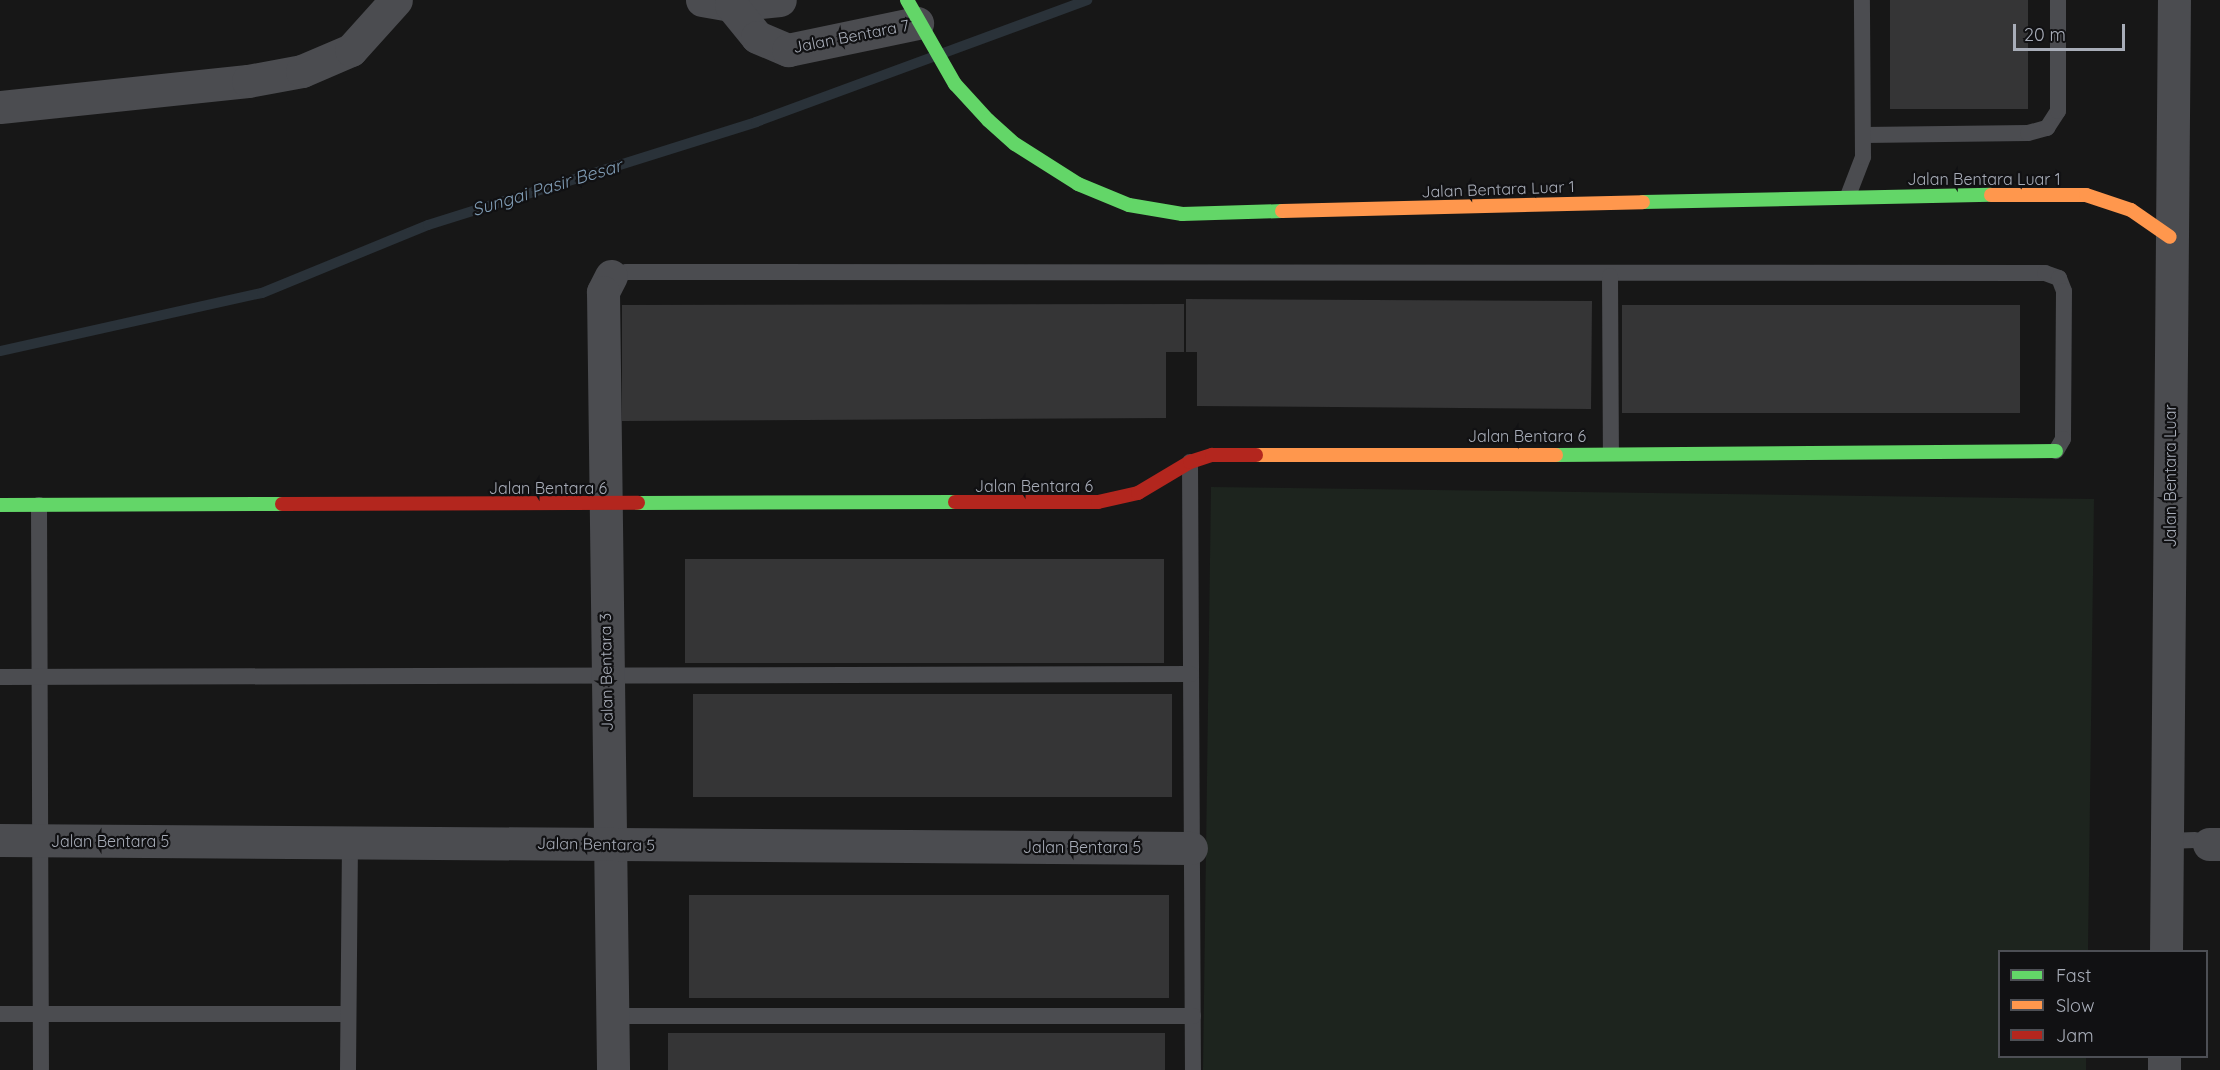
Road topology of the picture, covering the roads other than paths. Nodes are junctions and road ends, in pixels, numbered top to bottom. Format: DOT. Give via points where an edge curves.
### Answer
graph roads {
  1 [pos="396,0"];
  2 [pos="780,0"];
  3 [pos="1863,0"];
  4 [pos="2058,0"];
  5 [pos="2174,0"];
  6 [pos="717,2"];
  7 [pos="918,21"];
  8 [pos="0,107"];
  9 [pos="1864,135"];
  10 [pos="1848,196"];
  11 [pos="2170,237"];
  12 [pos="611,276"];
  13 [pos="1610,276"];
  14 [pos="2056,451"];
  15 [pos="1611,452"];
  16 [pos="1190,462"];
  17 [pos="604,504"];
  18 [pos="0,505"];
  19 [pos="39,505"];
  20 [pos="1191,674"];
  21 [pos="0,677"];
  22 [pos="40,677"];
  23 [pos="606,678"];
  24 [pos="0,840"];
  25 [pos="40,840"];
  26 [pos="350,841"];
  27 [pos="2198,842"];
  28 [pos="609,844"];
  29 [pos="1191,848"];
  30 [pos="2166,950"];
  31 [pos="0,1014"];
  32 [pos="41,1014"];
  33 [pos="347,1014"];
  34 [pos="612,1016"];
  35 [pos="1192,1016"];
  36 [pos="41,1070"];
  37 [pos="348,1070"];
  38 [pos="613,1070"];
  39 [pos="1193,1070"];
  1 -- 8 [label="street" via="351,50 302,71"];
  2 -- 6 [label="street, Jalan Bentara 7"];
  3 -- 9 [label="lane"];
  4 -- 9 [label="lane" via="2058,111 2047,128 2028,133"];
  5 -- 11 [label="street, Jalan Bentara Luar"];
  6 -- 7 [label="street, Jalan Bentara 7" via="758,38 788,50"];
  7 -- 10 [label="street, Jalan Bentara Luar 1" via="955,84 1015,144 1078,184 1129,205 1182,214"];
  9 -- 10 [label="lane" via="1863,157"];
  10 -- 11 [label="street, Jalan Bentara Luar 1" via="2086,195 2131,210"];
  11 -- 27 [label="street, Jalan Bentara Luar"];
  12 -- 13 [label="lane" via="651,272"];
  12 -- 17 [label="street, Jalan Bentara 3" via="603,292"];
  13 -- 14 [label="lane" via="2045,273 2059,278 2064,291 2063,405 2062,439"];
  13 -- 15 [label="lane"];
  14 -- 15 [label="street, Jalan Bentara 6"];
  15 -- 16 [label="street, Jalan Bentara 6" via="1241,453 1212,455"];
  16 -- 17 [label="street, Jalan Bentara 6" via="1138,494 1098,502"];
  16 -- 20 [label="lane"];
  17 -- 19 [label="street, Jalan Bentara 6"];
  17 -- 23 [label="street, Jalan Bentara 3"];
  18 -- 19 [label="street, Jalan Bentara 6"];
  19 -- 22 [label="lane"];
  20 -- 23 [label="lane"];
  20 -- 29 [label="lane"];
  21 -- 22 [label="lane"];
  22 -- 23 [label="lane"];
  22 -- 25 [label="lane"];
  23 -- 28 [label="street, Jalan Bentara 3"];
  24 -- 25 [label="street, Jalan Bentara 5"];
  25 -- 26 [label="street, Jalan Bentara 5"];
  25 -- 32 [label="lane"];
  26 -- 28 [label="street, Jalan Bentara 5"];
  26 -- 33 [label="lane"];
  27 -- 30 [label="street, Jalan Bentara Luar"];
  28 -- 29 [label="street, Jalan Bentara 5"];
  28 -- 34 [label="street, Jalan Bentara 3"];
  29 -- 35 [label="lane"];
  31 -- 32 [label="lane"];
  32 -- 33 [label="lane"];
  32 -- 36 [label="lane"];
  33 -- 37 [label="lane"];
  34 -- 35 [label="lane"];
  34 -- 38 [label="street, Jalan Bentara 3"];
  35 -- 39 [label="lane"];
}
